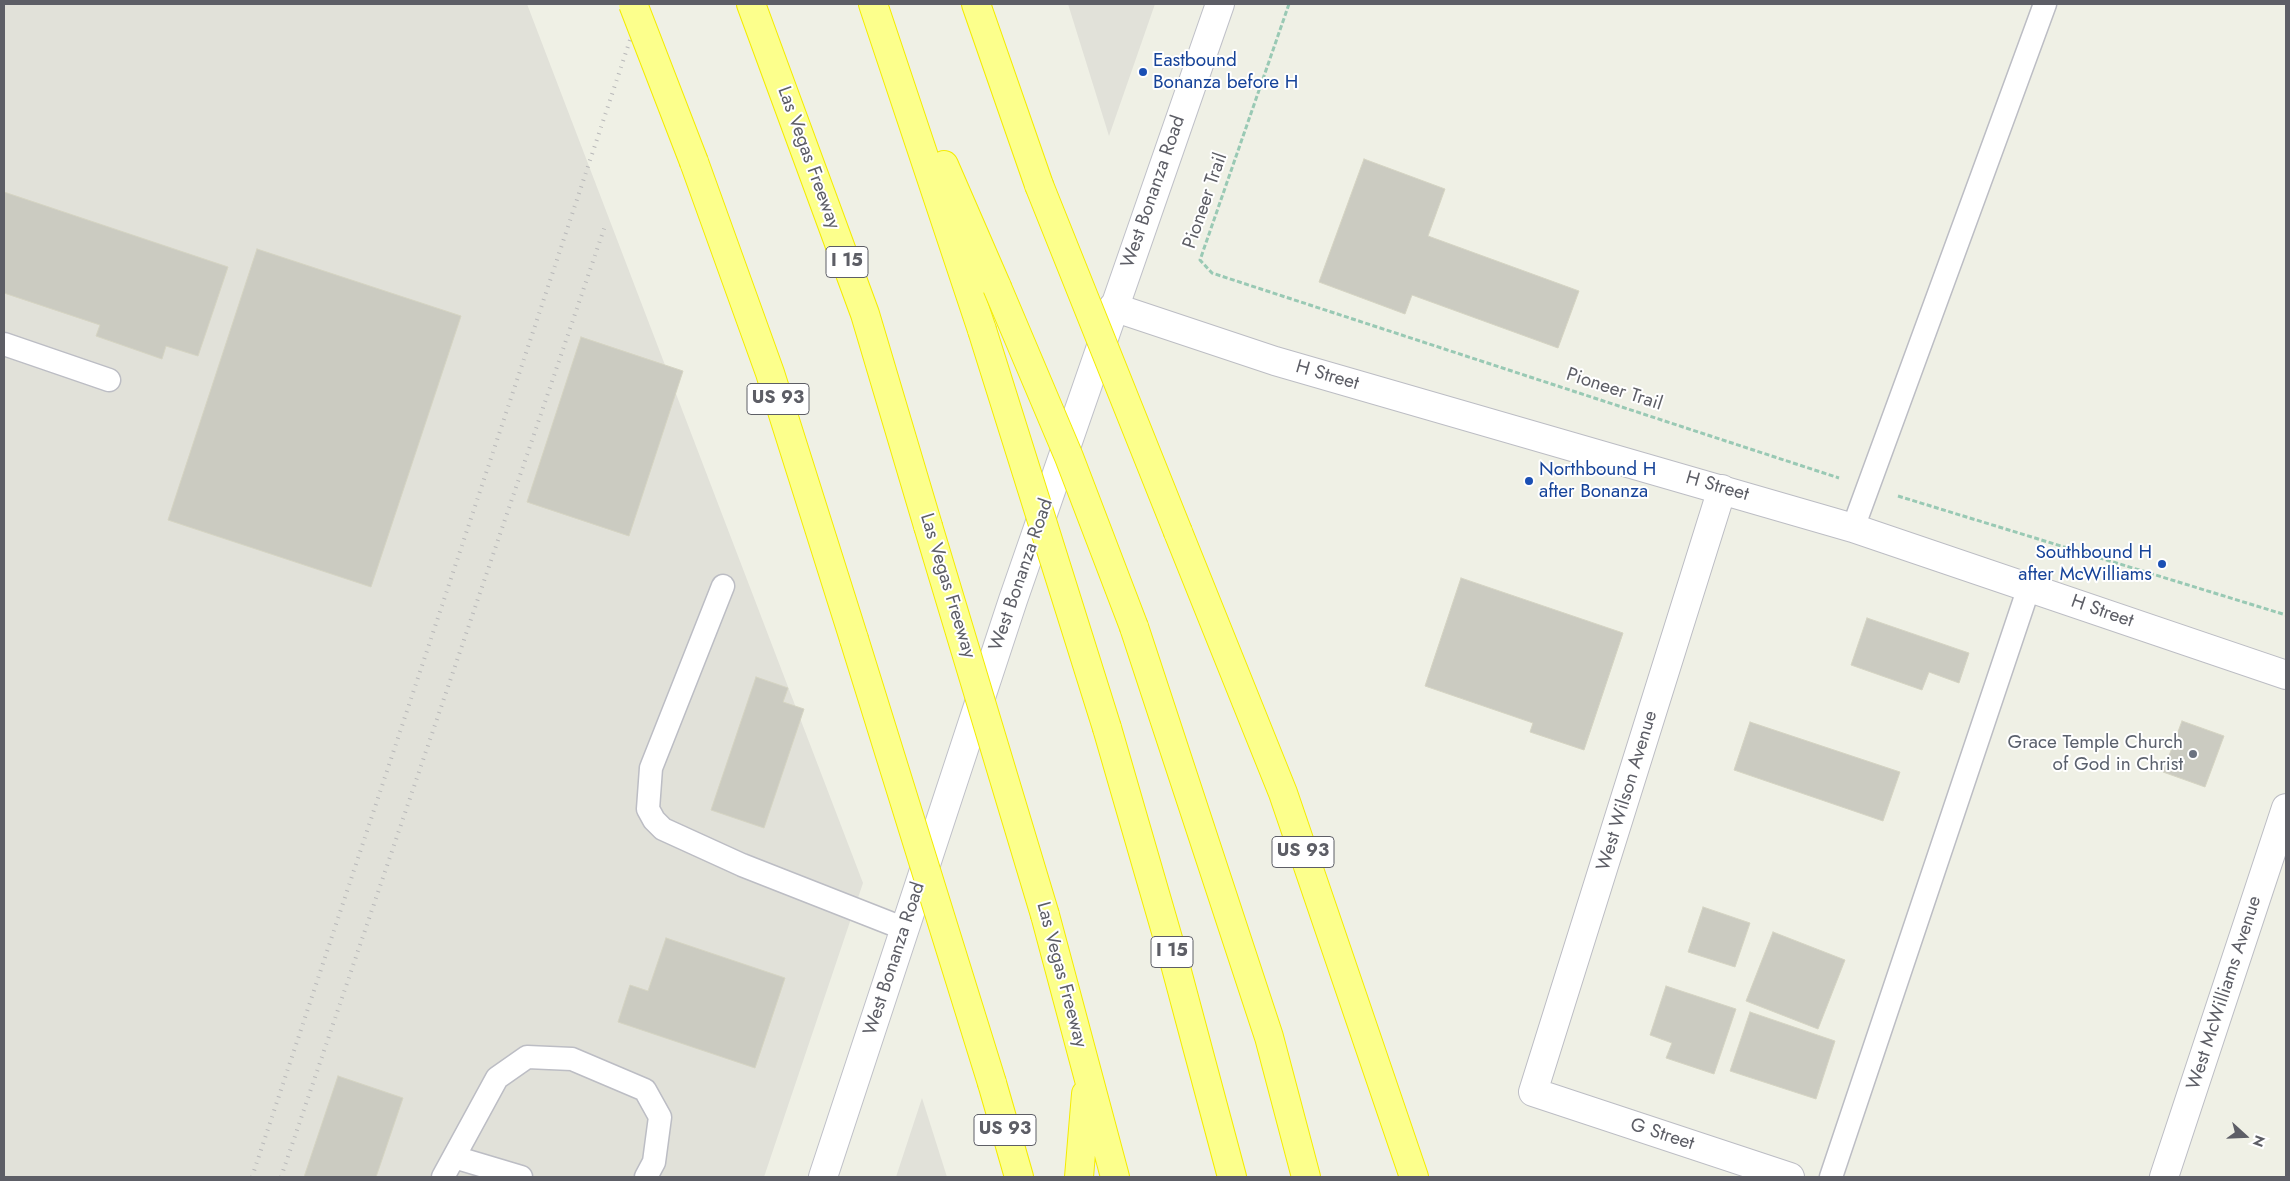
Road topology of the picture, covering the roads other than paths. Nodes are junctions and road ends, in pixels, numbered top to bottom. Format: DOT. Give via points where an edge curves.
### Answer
graph roads {
  1 [pos="633,4"];
  2 [pos="751,4"];
  3 [pos="976,4"];
  4 [pos="1220,4"];
  5 [pos="2045,4"];
  6 [pos="875,8"];
  7 [pos="1113,307"];
  8 [pos="4,344"];
  9 [pos="109,380"];
  10 [pos="1722,489"];
  11 [pos="1853,528"];
  12 [pos="723,586"];
  13 [pos="2029,587"];
  14 [pos="2286,674"];
  15 [pos="2286,808"];
  16 [pos="905,929"];
  17 [pos="1087,1075"];
  18 [pos="1534,1092"];
  19 [pos="454,1157"];
  20 [pos="443,1177"];
  21 [pos="521,1177"];
  22 [pos="646,1177"];
  23 [pos="823,1177"];
  24 [pos="1019,1177"];
  25 [pos="1079,1177"];
  26 [pos="1116,1177"];
  27 [pos="1232,1177"];
  28 [pos="1306,1177"];
  29 [pos="1414,1177"];
  30 [pos="1790,1177"];
  31 [pos="1831,1177"];
  32 [pos="2164,1177"];
  1 -- 24 [label="highway, US 93, bridge" via="770,374"];
  2 -- 17 [label="highway, Las Vegas Freeway / I 15, bridge" via="866,314 1045,915"];
  3 -- 29 [label="highway, US 93, bridge" via="1039,185 1283,793"];
  4 -- 7 [label="street, West Bonanza Road"];
  5 -- 11 [label="lane"];
  6 -- 27 [label="highway, I 15, bridge" via="982,330 1107,728"];
  6 -- 28 [label="highway, bridge" via="1069,457 1134,627 1269,1037"];
  7 -- 10 [label="street, H Street" via="1275,361"];
  7 -- 16 [label="street, West Bonanza Road"];
  8 -- 9 [label="lane"];
  10 -- 11 [label="street, H Street"];
  10 -- 18 [label="street, West Wilson Avenue"];
  11 -- 13 [label="street, H Street"];
  12 -- 16 [label="lane" via="651,768 648,809 663,829 742,865"];
  13 -- 14 [label="street, H Street"];
  13 -- 31 [label="lane"];
  15 -- 32 [label="street, West McWilliams Avenue"];
  16 -- 23 [label="street, West Bonanza Road"];
  17 -- 25 [label="highway"];
  17 -- 26 [label="highway, Las Vegas Freeway / I 15"];
  18 -- 30 [label="street, G Street"];
  19 -- 20 [label="lane"];
  19 -- 21 [label="lane"];
  19 -- 22 [label="lane" via="497,1078 527,1057 572,1059 645,1090 660,1117 654,1162"];
}
